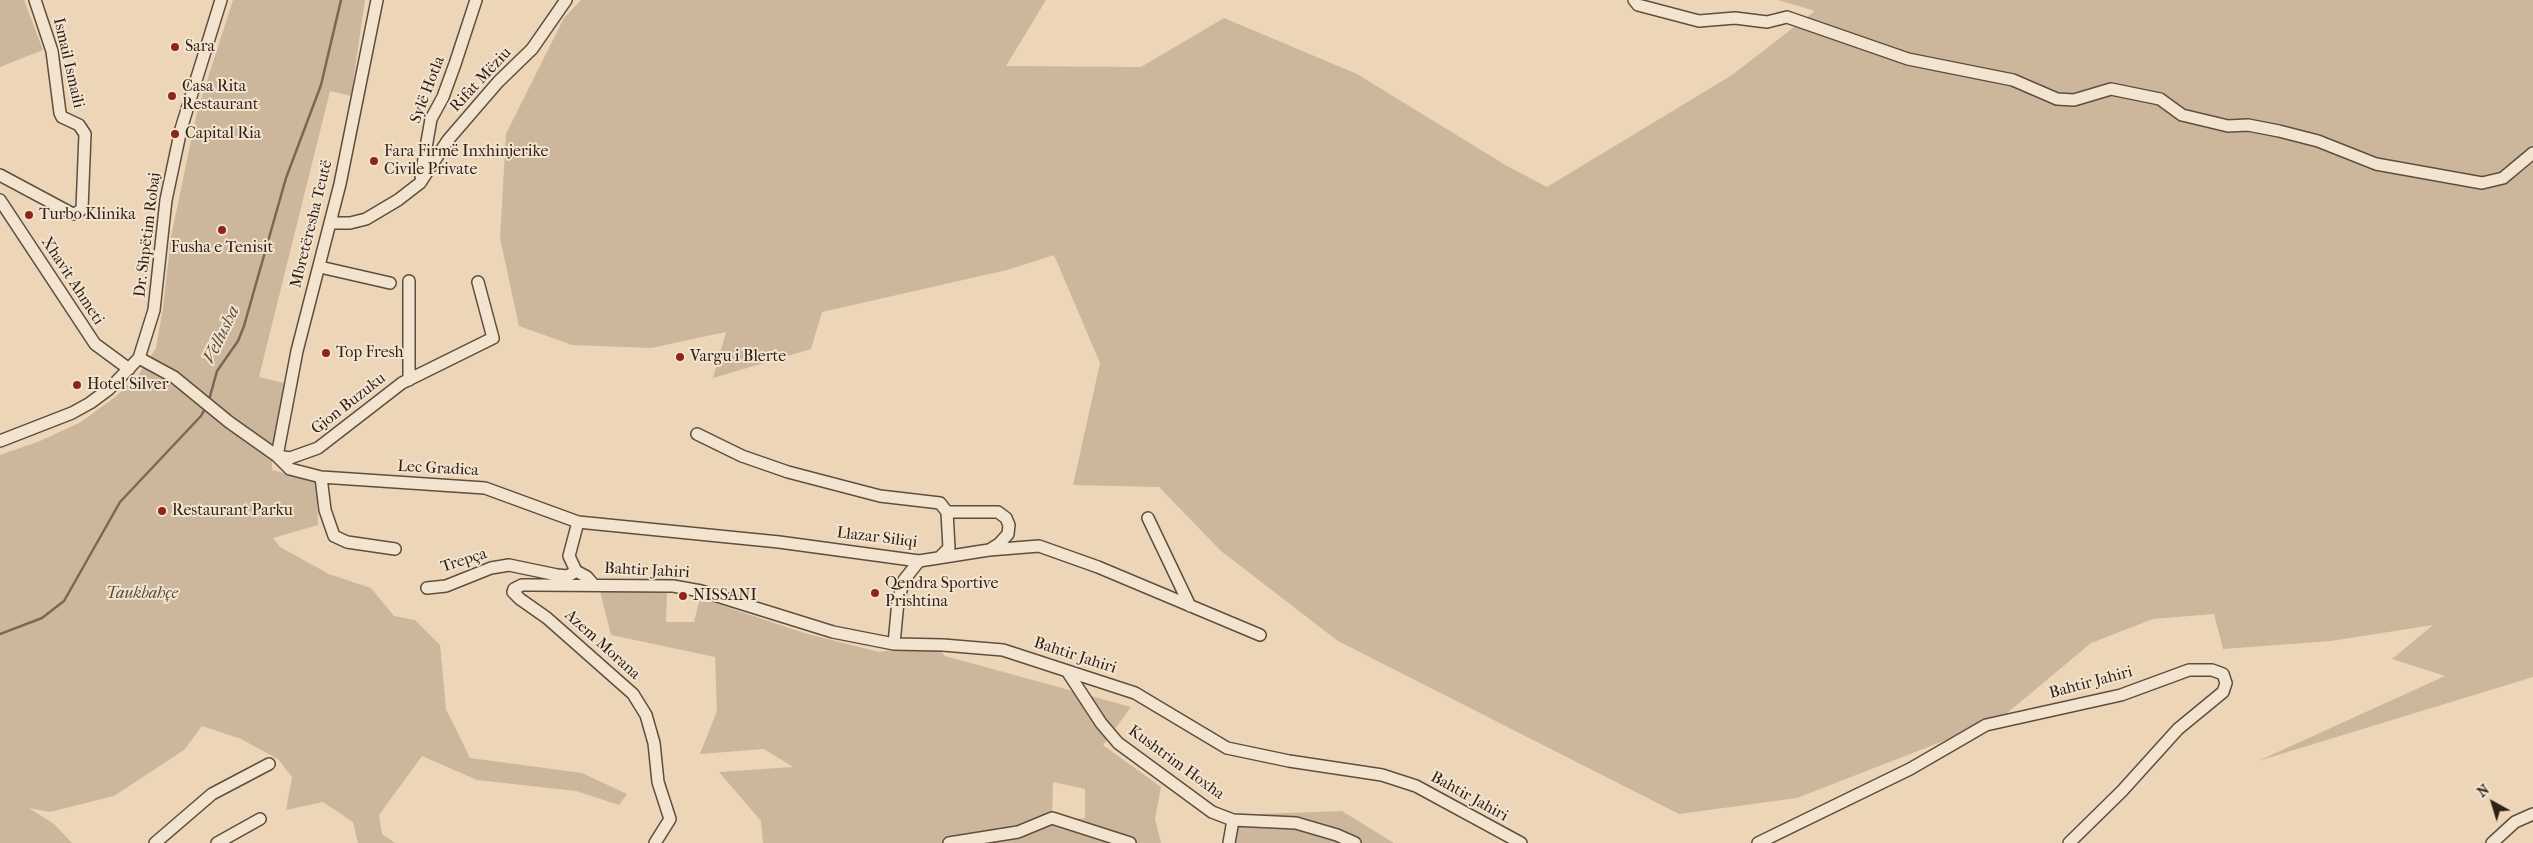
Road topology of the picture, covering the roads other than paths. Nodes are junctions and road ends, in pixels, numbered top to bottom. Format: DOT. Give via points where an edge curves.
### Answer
graph roads {
  1 [pos="35,0"];
  2 [pos="221,0"];
  3 [pos="377,0"];
  4 [pos="476,0"];
  5 [pos="566,0"];
  6 [pos="1634,0"];
  7 [pos="2533,153"];
  8 [pos="0,175"];
  9 [pos="420,182"];
  10 [pos="0,200"];
  11 [pos="331,224"];
  12 [pos="320,267"];
  13 [pos="409,281"];
  14 [pos="478,282"];
  15 [pos="390,283"];
  16 [pos="139,358"];
  17 [pos="129,368"];
  18 [pos="408,380"];
  19 [pos="697,434"];
  20 [pos="0,441"];
  21 [pos="277,456"];
  22 [pos="321,477"];
  23 [pos="947,512"];
  24 [pos="1148,518"];
  25 [pos="578,522"];
  26 [pos="395,549"];
  27 [pos="989,550"];
  28 [pos="940,557"];
  29 [pos="919,561"];
  30 [pos="576,571"];
  31 [pos="594,585"];
  32 [pos="427,588"];
  33 [pos="1190,606"];
  34 [pos="1260,636"];
  35 [pos="894,644"];
  36 [pos="1067,671"];
  37 [pos="269,764"];
  38 [pos="2533,814"];
  39 [pos="260,818"];
  40 [pos="1234,820"];
  41 [pos="154,843"];
  42 [pos="217,843"];
  43 [pos="655,843"];
  44 [pos="949,843"];
  45 [pos="1130,843"];
  46 [pos="1229,843"];
  47 [pos="1356,843"];
  48 [pos="1521,843"];
  49 [pos="1758,843"];
  50 [pos="2069,843"];
  51 [pos="2492,843"];
  1 -- 8 [label="street, Ismail Ismaili" via="52,52 60,113 83,128 85,134 82,209 71,213"];
  2 -- 16 [label="street, Dr. Shpëtim Robaj" via="181,129 166,200 154,310"];
  3 -- 11 [label="street, Mbretëresha Teutë"];
  4 -- 9 [label="street, Sylë Hotla" via="452,73 431,119"];
  5 -- 9 [label="street, Rifat Mëziu" via="532,49 498,82 448,140"];
  6 -- 7 [label="street" via="1638,5 1699,21 1735,18 1767,22 1787,17 1908,59 2013,80 2057,99 2074,100 2110,89 2144,95 2160,99 2182,115 2228,126 2248,125 2318,141 2376,164 2482,183 2503,178"];
  9 -- 11 [label="street" via="398,200 366,218"];
  10 -- 17 [label="street, Xhavit Ahmeti" via="95,344"];
  11 -- 12 [label="street, Mbretëresha Teutë"];
  12 -- 15 [label="street"];
  12 -- 21 [label="street, Mbretëresha Teutë" via="296,351"];
  13 -- 18 [label="street"];
  14 -- 18 [label="street, Gjon Buzuku" via="493,338"];
  16 -- 17 [label="street"];
  16 -- 21 [label="street, Lec Gradica" via="174,377"];
  17 -- 20 [label="street" via="109,389 82,408"];
  18 -- 21 [label="street, Gjon Buzuku" via="318,448 290,458"];
  19 -- 23 [label="street" via="742,456 788,472 880,496 940,502"];
  21 -- 22 [label="street, Lec Gradica" via="290,469"];
  22 -- 25 [label="street, Lec Gradica" via="485,488"];
  22 -- 26 [label="street" via="325,510 334,536 347,542"];
  23 -- 27 [label="street" via="998,512 1006,518 1008,534"];
  23 -- 28 [label="street" via="949,548"];
  24 -- 33 [label="street"];
  25 -- 29 [label="street, Llazar Siliqi" via="779,542"];
  25 -- 30 [label="street" via="569,556"];
  27 -- 28 [label="street, Llazar Siliqi"];
  27 -- 33 [label="street, Llazar Siliqi" via="1039,546 1098,566"];
  28 -- 29 [label="street, Llazar Siliqi"];
  29 -- 35 [label="street" via="904,580 898,600"];
  30 -- 31 [label="street"];
  30 -- 32 [label="street, Trepça" via="568,576 557,576 509,565 492,568 446,586"];
  31 -- 35 [label="street, Bahtir Jahiri" via="673,586 701,591 833,632"];
  31 -- 43 [label="street, Azem Morana" via="522,585 513,592 576,642 633,694 646,715 654,743 658,782 670,819"];
  33 -- 34 [label="street, Llazar Siliqi"];
  35 -- 36 [label="street, Bahtir Jahiri" via="1003,650"];
  36 -- 40 [label="street, Kushtrim Hoxha" via="1118,743 1212,812"];
  36 -- 48 [label="street, Bahtir Jahiri" via="1135,692 1227,748 1289,762 1382,774 1416,786"];
  37 -- 41 [label="street" via="212,794"];
  38 -- 51 [label="street" via="2515,822"];
  39 -- 42 [label="street"];
  40 -- 46 [label="street"];
  40 -- 47 [label="street, Kushtrim Hoxha" via="1296,823"];
  44 -- 45 [label="street" via="1018,832 1052,818"];
  49 -- 50 [label="street, Bahtir Jahiri" via="1910,769 1986,725 2121,695 2190,670 2212,670 2223,674 2226,684 2223,692 2178,729"];
}
